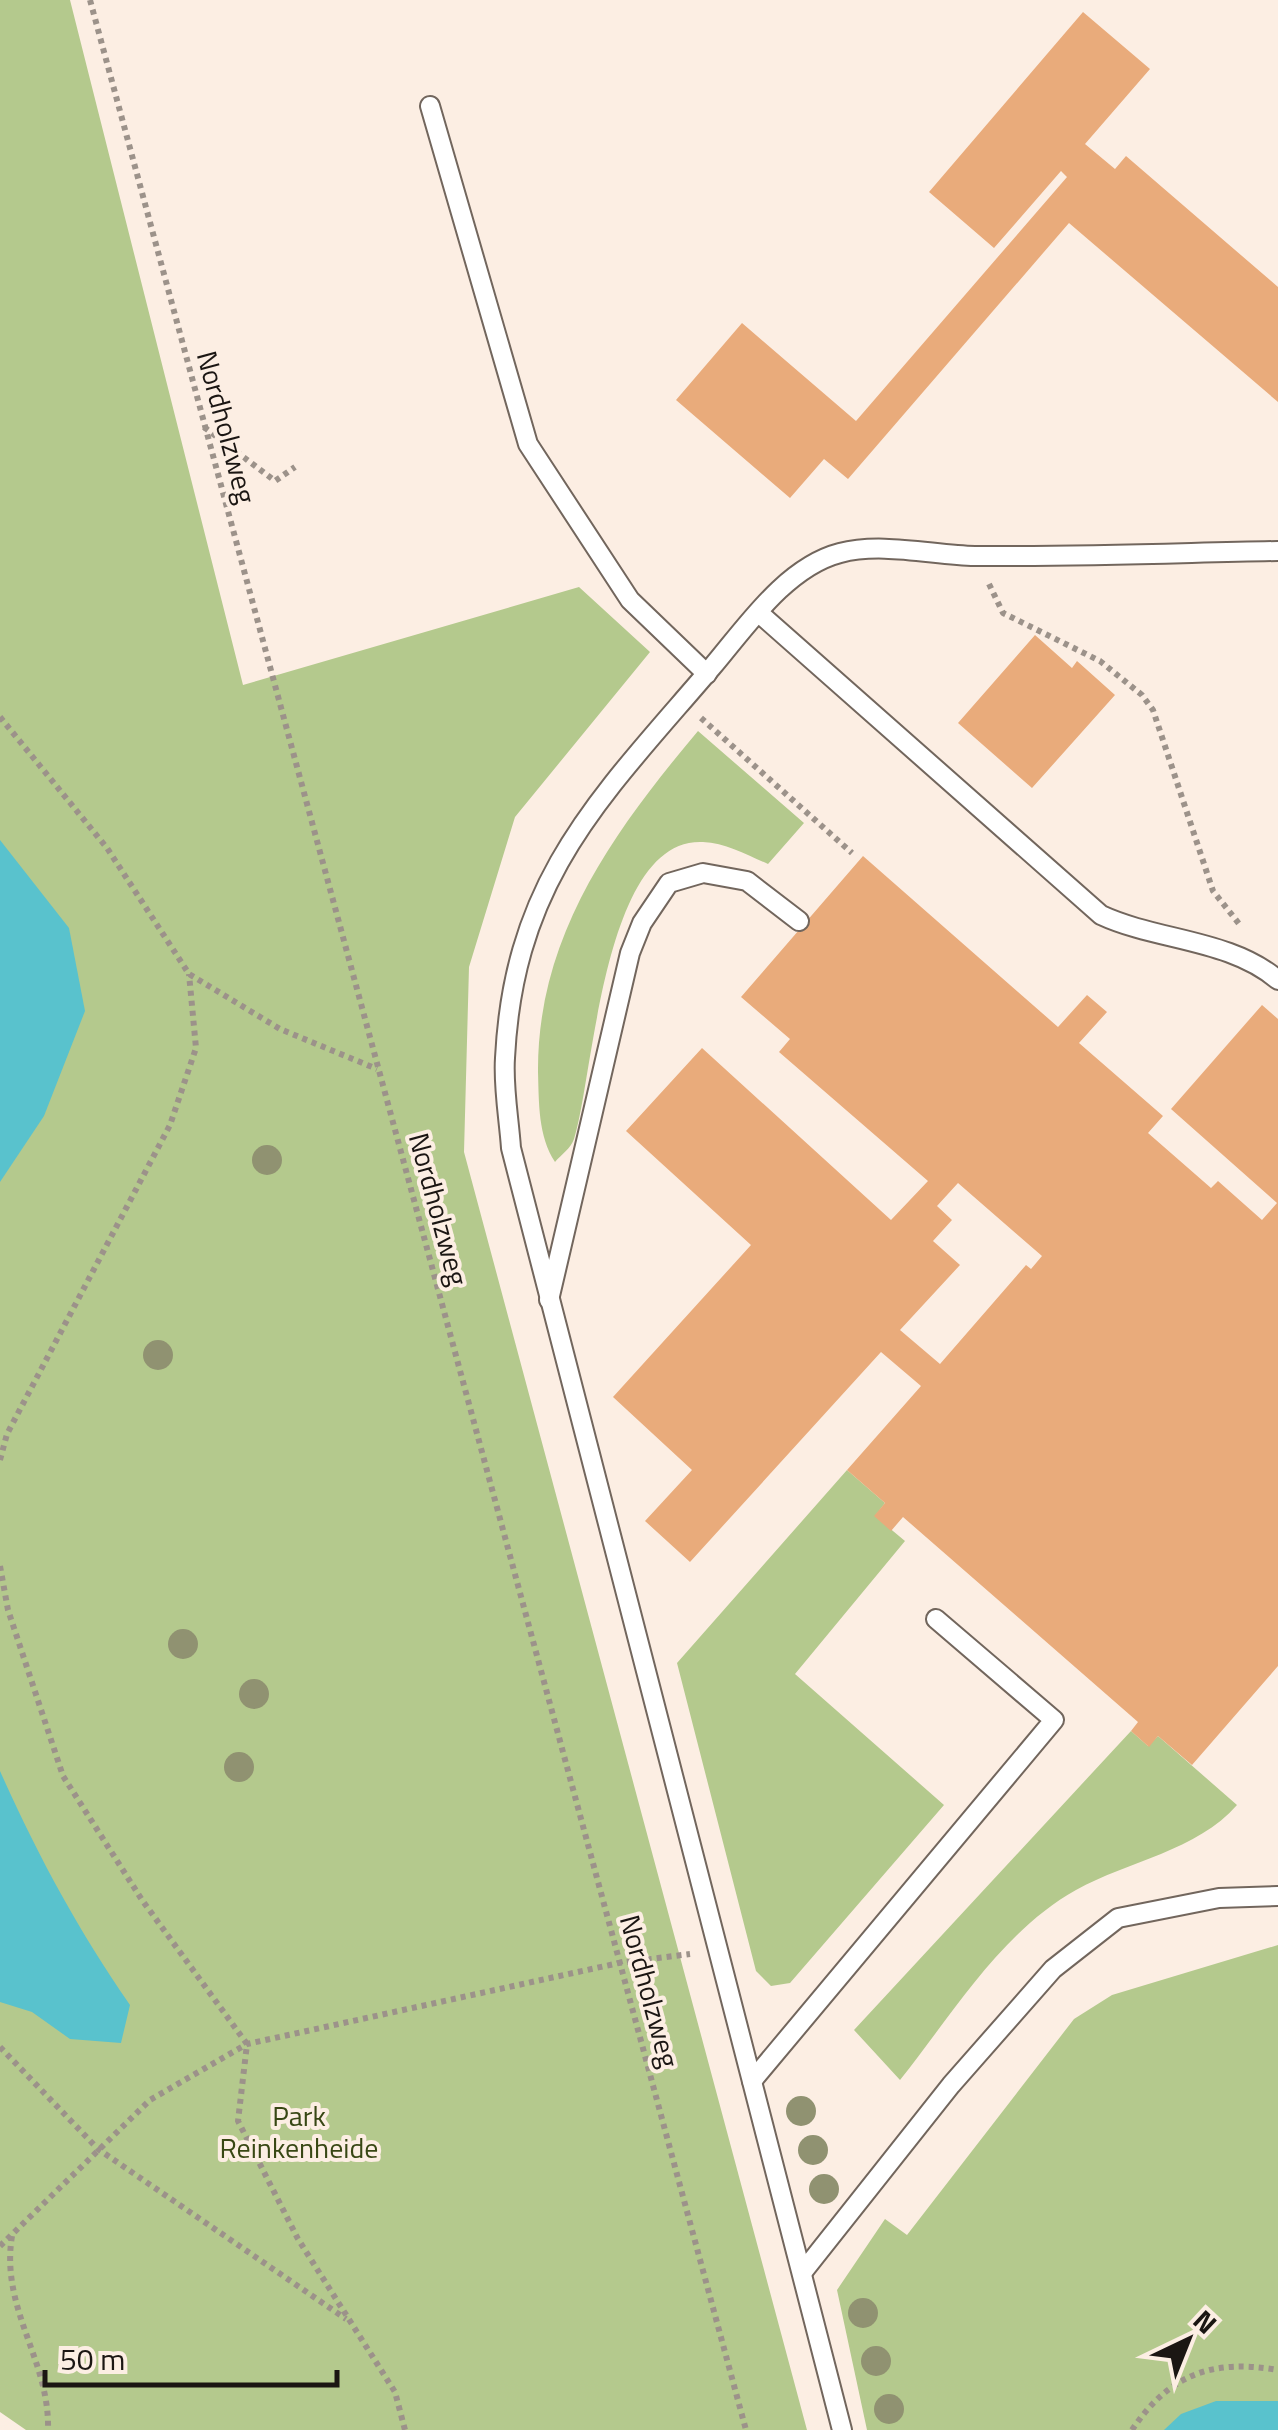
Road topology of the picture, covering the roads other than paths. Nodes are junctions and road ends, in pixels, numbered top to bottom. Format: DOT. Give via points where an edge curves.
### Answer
graph roads {
  1 [pos="430,106"];
  2 [pos="1278,552"];
  3 [pos="759,613"];
  4 [pos="706,674"];
  5 [pos="799,921"];
  6 [pos="1278,980"];
  7 [pos="548,1305"];
  8 [pos="936,1619"];
  9 [pos="1278,1896"];
  10 [pos="752,2081"];
  11 [pos="802,2273"];
  12 [pos="842,2430"];
  1 -- 4 [label="lane" via="528,444 630,600"];
  2 -- 3 [label="lane" via="843,552 812,562"];
  3 -- 4 [label="lane"];
  3 -- 6 [label="lane" via="1101,915 1135,931 1229,952"];
  4 -- 7 [label="lane" via="598,800 542,886 516,968 504,1060 511,1148"];
  5 -- 7 [label="lane" via="748,880 703,873 669,883 642,923"];
  7 -- 10 [label="lane"];
  8 -- 10 [label="lane" via="1054,1720"];
  9 -- 11 [label="lane" via="1218,1898 1118,1918 1053,1969 950,2085"];
  10 -- 11 [label="lane"];
  11 -- 12 [label="lane"];
}
